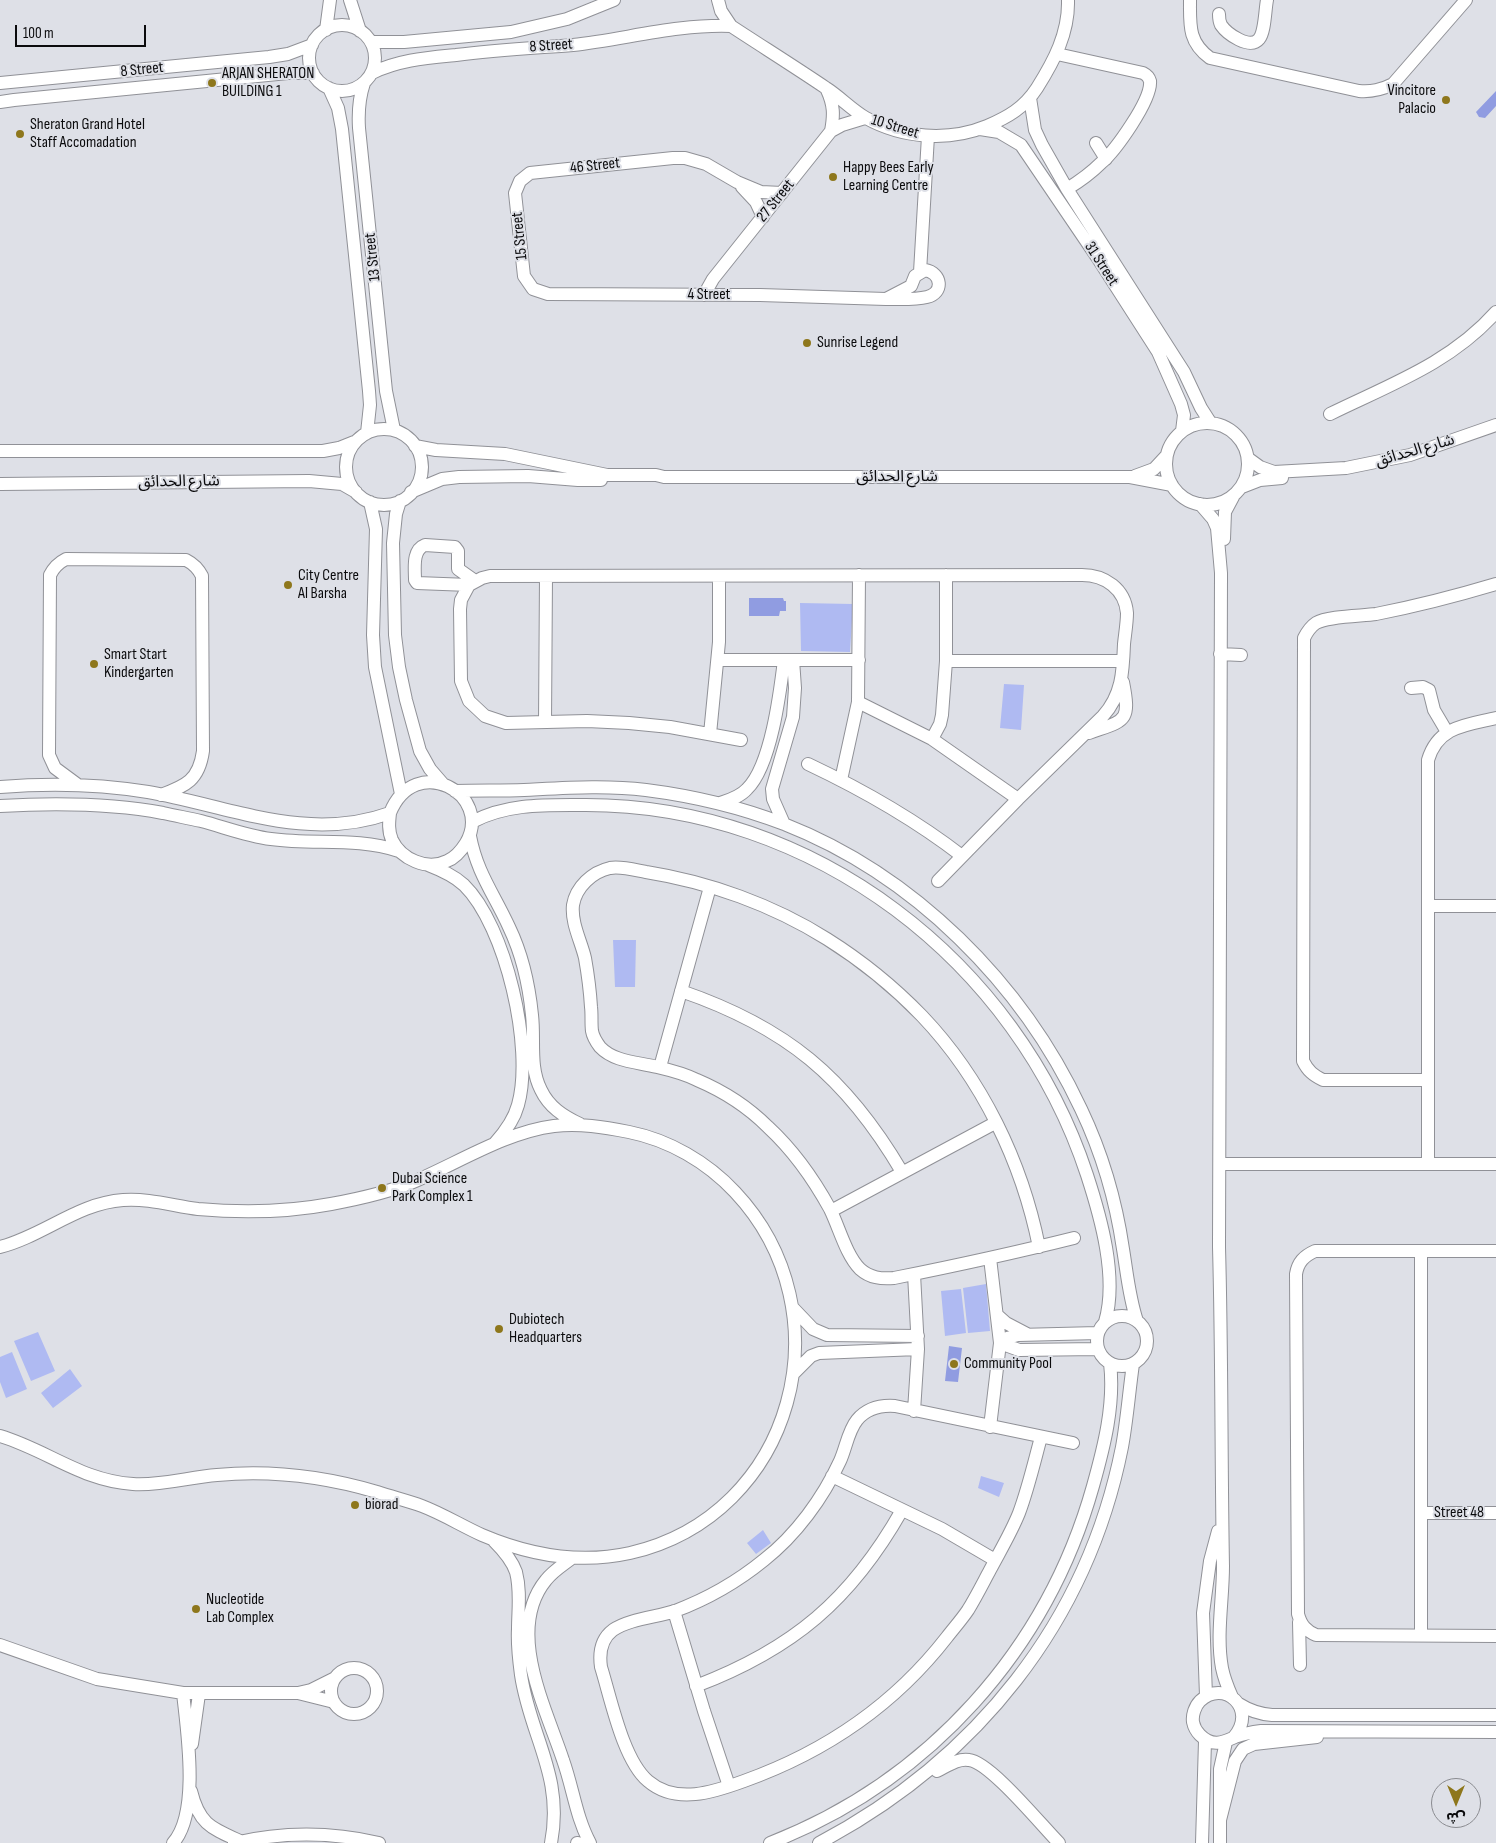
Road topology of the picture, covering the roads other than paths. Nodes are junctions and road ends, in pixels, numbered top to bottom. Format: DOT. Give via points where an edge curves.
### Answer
graph roads {
  1 [pos="330,0"];
  2 [pos="350,0"];
  3 [pos="614,0"];
  4 [pos="718,0"];
  5 [pos="1068,0"];
  6 [pos="1190,0"];
  7 [pos="1267,0"];
  8 [pos="1466,0"];
  9 [pos="1218,14"];
  10 [pos="731,26"];
  11 [pos="326,30"];
  12 [pos="360,31"];
  13 [pos="371,42"];
  14 [pos="312,45"];
  15 [pos="1057,54"];
  16 [pos="313,73"];
  17 [pos="368,78"];
  18 [pos="0,83"];
  19 [pos="329,88"];
  20 [pos="826,88"];
  21 [pos="1030,98"];
  22 [pos="0,102"];
  23 [pos="865,118"];
  24 [pos="980,128"];
  25 [pos="831,131"];
  26 [pos="928,136"];
  27 [pos="1096,143"];
  28 [pos="1106,159"];
  29 [pos="520,181"];
  30 [pos="737,182"];
  31 [pos="1067,188"];
  32 [pos="782,193"];
  33 [pos="762,217"];
  34 [pos="720,270"];
  35 [pos="920,272"];
  36 [pos="533,289"];
  37 [pos="704,295"];
  38 [pos="729,295"];
  39 [pos="886,299"];
  40 [pos="1496,312"];
  41 [pos="1330,414"];
  42 [pos="1210,422"];
  43 [pos="1496,425"];
  44 [pos="394,430"];
  45 [pos="1182,431"];
  46 [pos="367,433"];
  47 [pos="354,442"];
  48 [pos="416,446"];
  49 [pos="2,450"];
  50 [pos="1167,455"];
  51 [pos="1249,458"];
  52 [pos="1331,469"];
  53 [pos="664,477"];
  54 [pos="1130,477"];
  55 [pos="2,484"];
  56 [pos="1172,485"];
  57 [pos="1242,487"];
  58 [pos="356,492"];
  59 [pos="411,492"];
  60 [pos="1233,497"];
  61 [pos="400,501"];
  62 [pos="370,502"];
  63 [pos="1200,504"];
  64 [pos="1221,573"];
  65 [pos="860,575"];
  66 [pos="946,575"];
  67 [pos="546,576"];
  68 [pos="719,576"];
  69 [pos="472,583"];
  70 [pos="1496,584"];
  71 [pos="1220,654"];
  72 [pos="1241,655"];
  73 [pos="718,660"];
  74 [pos="760,660"];
  75 [pos="788,660"];
  76 [pos="816,660"];
  77 [pos="859,660"];
  78 [pos="946,660"];
  79 [pos="1123,661"];
  80 [pos="795,688"];
  81 [pos="1411,688"];
  82 [pos="780,689"];
  83 [pos="858,702"];
  84 [pos="778,706"];
  85 [pos="794,707"];
  86 [pos="1496,718"];
  87 [pos="545,722"];
  88 [pos="1447,732"];
  89 [pos="710,734"];
  90 [pos="932,739"];
  91 [pos="741,740"];
  92 [pos="808,764"];
  93 [pos="841,780"];
  94 [pos="443,784"];
  95 [pos="78,785"];
  96 [pos="0,787"];
  97 [pos="456,791"];
  98 [pos="401,794"];
  99 [pos="161,795"];
  100 [pos="1018,799"];
  101 [pos="720,804"];
  102 [pos="0,806"];
  103 [pos="390,814"];
  104 [pos="472,822"];
  105 [pos="784,824"];
  106 [pos="470,836"];
  107 [pos="399,851"];
  108 [pos="962,856"];
  109 [pos="428,865"];
  110 [pos="938,881"];
  111 [pos="710,887"];
  112 [pos="1428,906"];
  113 [pos="1496,906"];
  114 [pos="681,991"];
  115 [pos="660,1067"];
  116 [pos="1428,1080"];
  117 [pos="995,1123"];
  118 [pos="580,1124"];
  119 [pos="492,1146"];
  120 [pos="1220,1164"];
  121 [pos="1428,1164"];
  122 [pos="1496,1164"];
  123 [pos="902,1172"];
  124 [pos="831,1212"];
  125 [pos="1074,1238"];
  126 [pos="0,1247"];
  127 [pos="1040,1247"];
  128 [pos="1421,1252"];
  129 [pos="1496,1252"];
  130 [pos="990,1258"];
  131 [pos="914,1274"];
  132 [pos="793,1308"];
  133 [pos="997,1315"];
  134 [pos="917,1316"];
  135 [pos="1137,1321"];
  136 [pos="1106,1322"];
  137 [pos="1098,1333"];
  138 [pos="1028,1334"];
  139 [pos="1047,1334"];
  140 [pos="874,1335"];
  141 [pos="894,1336"];
  142 [pos="1000,1341"];
  143 [pos="918,1342"];
  144 [pos="1098,1349"];
  145 [pos="873,1350"];
  146 [pos="892,1350"];
  147 [pos="1029,1350"];
  148 [pos="1047,1350"];
  149 [pos="1110,1364"];
  150 [pos="1133,1364"];
  151 [pos="999,1367"];
  152 [pos="918,1369"];
  153 [pos="794,1373"];
  154 [pos="914,1411"];
  155 [pos="990,1427"];
  156 [pos="0,1436"];
  157 [pos="1041,1437"];
  158 [pos="1073,1443"];
  159 [pos="832,1476"];
  160 [pos="902,1510"];
  161 [pos="1422,1513"];
  162 [pos="1496,1513"];
  163 [pos="1221,1524"];
  164 [pos="493,1539"];
  165 [pos="572,1558"];
  166 [pos="995,1560"];
  167 [pos="674,1611"];
  168 [pos="1300,1622"];
  169 [pos="1421,1635"];
  170 [pos="1496,1636"];
  171 [pos="0,1644"];
  172 [pos="1300,1665"];
  173 [pos="335,1678"];
  174 [pos="696,1686"];
  175 [pos="183,1693"];
  176 [pos="298,1693"];
  177 [pos="199,1694"];
  178 [pos="1206,1696"];
  179 [pos="1235,1700"];
  180 [pos="334,1702"];
  181 [pos="1496,1715"];
  182 [pos="1339,1731"];
  183 [pos="1496,1732"];
  184 [pos="1230,1740"];
  185 [pos="1206,1741"];
  186 [pos="190,1751"];
  187 [pos="917,1781"];
  188 [pos="190,1786"];
  189 [pos="729,1786"];
  190 [pos="1220,1820"];
  191 [pos="237,1842"];
  192 [pos="173,1843"];
  193 [pos="379,1843"];
  194 [pos="551,1843"];
  195 [pos="590,1843"];
  196 [pos="770,1843"];
  197 [pos="819,1843"];
  198 [pos="1059,1843"];
  199 [pos="1202,1843"];
  200 [pos="1220,1843"];
  1 -- 11 [label="street"];
  2 -- 12 [label="street"];
  3 -- 13 [label="street, 8 Street" via="567,19 511,32"];
  4 -- 10 [label="street, 10 Street"];
  5 -- 15 [label="street, 10 Street" via="1064,35"];
  6 -- 8 [label="street" via="1191,32 1201,51 1210,58 1371,92 1393,84"];
  7 -- 9 [label="street" via="1262,33 1253,43 1246,43 1225,29"];
  10 -- 17 [label="street, 8 Street" via="695,26 573,45 512,48 419,59 387,66"];
  10 -- 20 [label="street, 10 Street"];
  11 -- 12 [label="street" via="343,25"];
  11 -- 14 [label="street"];
  12 -- 13 [label="street"];
  13 -- 17 [label="street" via="375,63"];
  14 -- 16 [label="street" via="310,64"];
  14 -- 18 [label="street, 8 Street" via="269,57"];
  15 -- 21 [label="street, 10 Street"];
  15 -- 28 [label="street" via="1143,73 1150,80 1135,118"];
  16 -- 19 [label="street"];
  16 -- 22 [label="street, 8 Street" via="288,72"];
  17 -- 19 [label="street" via="356,88 338,91"];
  17 -- 44 [label="street, 13 Street" via="358,105 359,128 386,390"];
  19 -- 46 [label="street, 13 Street" via="338,108 342,129 369,391"];
  20 -- 23 [label="street, 10 Street"];
  20 -- 25 [label="street" via="833,102"];
  21 -- 24 [label="street, 10 Street" via="1008,117"];
  21 -- 31 [label="street, 31 Street" via="1035,130"];
  23 -- 25 [label="street, 27 Street" via="847,122"];
  23 -- 26 [label="street, 10 Street" via="898,131"];
  24 -- 26 [label="street, 10 Street"];
  24 -- 45 [label="street, 31 Street" via="999,132 1021,145 1060,202 1158,352 1181,404 1184,415"];
  25 -- 32 [label="street, 27 Street"];
  26 -- 35 [label="street"];
  27 -- 28 [label="street"];
  28 -- 31 [label="street"];
  29 -- 30 [label="street, 46 Street" via="539,171 696,154"];
  29 -- 36 [label="street, 15 Street" via="515,194 524,276"];
  30 -- 32 [label="street, 46 Street" via="761,192"];
  30 -- 33 [label="street, 46 Street" via="756,202"];
  31 -- 42 [label="street, 31 Street" via="1184,372"];
  32 -- 33 [label="street, 27 Street"];
  33 -- 34 [label="street, 27 Street"];
  34 -- 37 [label="street, 27 Street"];
  34 -- 38 [label="street" via="720,280"];
  35 -- 39 [label="street, 4 Street" via="911,286"];
  35 -- 39 [label="street, 4 Street" via="925,270 936,275 939,285 934,294 926,298"];
  36 -- 37 [label="street, 4 Street" via="548,294"];
  37 -- 38 [label="street, 4 Street"];
  38 -- 39 [label="street, 4 Street"];
  40 -- 41 [label="street" via="1474,335 1438,362"];
  42 -- 45 [label="street"];
  42 -- 51 [label="street" via="1225,426 1238,436"];
  43 -- 52 [label="street, شارع الحدائق" via="1410,455"];
  44 -- 46 [label="street"];
  44 -- 48 [label="street" via="408,437"];
  45 -- 50 [label="street" via="1173,440"];
  46 -- 47 [label="street"];
  47 -- 49 [label="street, شارع الحدائق" via="323,451"];
  47 -- 58 [label="street" via="346,468"];
  48 -- 53 [label="street, شارع الحدائق" via="505,454 594,474"];
  48 -- 59 [label="street" via="421,471 420,479"];
  50 -- 54 [label="street" via="1148,472"];
  50 -- 56 [label="street" via="1166,471"];
  51 -- 52 [label="street" via="1274,472"];
  51 -- 57 [label="street" via="1248,474"];
  52 -- 57 [label="street" via="1320,474 1260,480"];
  53 -- 54 [label="street, شارع الحدائق"];
  53 -- 59 [label="street, شارع الحدائق" via="655,480 589,481 528,476 459,477 442,479"];
  54 -- 56 [label="street"];
  55 -- 58 [label="street, شارع الحدائق" via="309,481 342,484"];
  56 -- 63 [label="street" via="1185,499"];
  57 -- 60 [label="street"];
  58 -- 62 [label="street"];
  59 -- 61 [label="street"];
  60 -- 63 [label="street" via="1216,504"];
  60 -- 64 [label="street" via="1224,517 1224,568"];
  61 -- 62 [label="street" via="387,504"];
  61 -- 94 [label="street" via="393,543 399,668 420,750"];
  62 -- 98 [label="street" via="377,536 375,667"];
  63 -- 64 [label="street" via="1213,518 1217,528"];
  64 -- 71 [label="street"];
  65 -- 66 [label="street"];
  65 -- 68 [label="street"];
  65 -- 77 [label="street"];
  66 -- 78 [label="street"];
  66 -- 79 [label="street" via="1082,574 1101,577 1117,589 1126,606"];
  67 -- 68 [label="street"];
  67 -- 69 [label="street" via="490,576"];
  67 -- 87 [label="street"];
  68 -- 73 [label="street"];
  69 -- 69 [label="street" via="458,569 455,547 421,546 415,557 417,583"];
  69 -- 87 [label="street" via="461,600 460,609 460,670 467,696 477,709 495,720 517,724"];
  70 -- 116 [label="street" via="1416,606 1324,620 1315,623 1304,638 1303,1061 1307,1070 1323,1080"];
  71 -- 72 [label="street"];
  71 -- 120 [label="street"];
  73 -- 74 [label="street"];
  73 -- 89 [label="street"];
  74 -- 75 [label="street"];
  74 -- 82 [label="street" via="774,672"];
  75 -- 76 [label="street"];
  75 -- 80 [label="street"];
  75 -- 82 [label="street"];
  76 -- 77 [label="street"];
  76 -- 80 [label="street"];
  77 -- 83 [label="street"];
  78 -- 79 [label="street"];
  78 -- 90 [label="street" via="942,715"];
  79 -- 100 [label="street" via="1114,702"];
  80 -- 85 [label="street"];
  81 -- 88 [label="street" via="1429,690 1434,710"];
  82 -- 84 [label="street"];
  83 -- 90 [label="street"];
  83 -- 93 [label="street"];
  84 -- 85 [label="street"];
  84 -- 101 [label="street" via="769,743 754,781 741,794"];
  85 -- 105 [label="street" via="772,789"];
  86 -- 88 [label="street"];
  87 -- 89 [label="street" via="629,723"];
  88 -- 112 [label="street" via="1436,742 1428,760"];
  89 -- 91 [label="street"];
  90 -- 100 [label="street"];
  92 -- 93 [label="street"];
  93 -- 108 [label="street" via="914,821"];
  94 -- 97 [label="street"];
  94 -- 98 [label="street" via="428,782"];
  95 -- 96 [label="street"];
  95 -- 99 [label="street"];
  95 -- 99 [label="street" via="55,768 49,755 50,575 53,568 66,559 186,560 193,563 202,576 202,762 191,781"];
  97 -- 101 [label="street" via="604,787 682,795"];
  97 -- 104 [label="street" via="470,810"];
  98 -- 103 [label="street"];
  99 -- 103 [label="street" via="252,816 310,825 356,823"];
  100 -- 108 [label="street"];
  101 -- 105 [label="street"];
  102 -- 107 [label="street" via="71,804 120,808 200,821 268,839 303,843 359,842"];
  103 -- 107 [label="street" via="389,827"];
  104 -- 106 [label="street"];
  104 -- 136 [label="street" via="498,810 563,805 634,807 707,820 780,844 815,860 882,900 923,931 1005,1016 1039,1070 1070,1129 1092,1192 1105,1245 1110,1296"];
  105 -- 135 [label="street" via="824,843 900,889 966,945 1017,1003 1062,1071 1097,1148 1117,1215"];
  106 -- 109 [label="street" via="461,852 446,862"];
  106 -- 118 [label="street" via="480,872 510,928 524,971 532,1016 536,1077 546,1100 565,1117"];
  107 -- 109 [label="street" via="412,861"];
  108 -- 110 [label="street"];
  109 -- 119 [label="street" via="454,877 474,897 497,941 513,987 521,1036 521,1092 513,1118"];
  111 -- 114 [label="street"];
  111 -- 115 [label="street" via="671,876 611,868 593,874 580,888 573,905 574,924 589,981 592,1032 598,1044 606,1053 618,1058"];
  111 -- 117 [label="street" via="740,896 798,922 845,951 878,977 907,1002 944,1042"];
  112 -- 113 [label="street"];
  112 -- 116 [label="street"];
  114 -- 115 [label="street"];
  114 -- 123 [label="street" via="749,1018 810,1059 862,1111"];
  115 -- 124 [label="street" via="731,1097 760,1119 801,1162"];
  116 -- 121 [label="street"];
  117 -- 123 [label="street"];
  117 -- 127 [label="street" via="1026,1193"];
  118 -- 119 [label="street" via="520,1134"];
  118 -- 132 [label="street" via="633,1133 665,1143 696,1159 723,1179 749,1206 769,1238 784,1272"];
  119 -- 126 [label="street" via="408,1184 326,1205 243,1211 131,1199 105,1202"];
  120 -- 121 [label="street"];
  120 -- 163 [label="street"];
  121 -- 122 [label="street"];
  123 -- 124 [label="street"];
  124 -- 131 [label="street" via="856,1265 863,1272 883,1279"];
  125 -- 127 [label="street"];
  127 -- 130 [label="street"];
  128 -- 129 [label="street"];
  128 -- 161 [label="street"];
  128 -- 168 [label="street" via="1315,1251 1307,1254 1297,1267"];
  130 -- 131 [label="street"];
  130 -- 133 [label="street"];
  131 -- 134 [label="street"];
  132 -- 140 [label="street" via="807,1324 827,1335"];
  132 -- 153 [label="street"];
  133 -- 138 [label="street"];
  133 -- 142 [label="street"];
  134 -- 141 [label="street"];
  134 -- 143 [label="street"];
  135 -- 136 [label="street" via="1124,1316"];
  135 -- 150 [label="street" via="1143,1327 1147,1344 1145,1352"];
  136 -- 137 [label="street"];
  137 -- 139 [label="street"];
  137 -- 144 [label="street"];
  138 -- 139 [label="street"];
  138 -- 142 [label="street"];
  139 -- 148 [label="street"];
  140 -- 141 [label="street"];
  140 -- 145 [label="street"];
  141 -- 143 [label="street"];
  142 -- 147 [label="street" via="1014,1349"];
  142 -- 151 [label="street"];
  143 -- 146 [label="street"];
  143 -- 152 [label="street"];
  144 -- 148 [label="street"];
  144 -- 149 [label="street"];
  145 -- 146 [label="street"];
  145 -- 153 [label="street" via="819,1353 811,1356"];
  146 -- 152 [label="street"];
  147 -- 148 [label="street"];
  147 -- 151 [label="street" via="1008,1359"];
  149 -- 150 [label="street"];
  149 -- 196 [label="street" via="1110,1406 1085,1513 1049,1597 1025,1638 966,1713 905,1767 836,1811"];
  150 -- 187 [label="street" via="1122,1447 1112,1487 1069,1598 1040,1647 988,1716"];
  151 -- 155 [label="street"];
  152 -- 154 [label="street"];
  153 -- 165 [label="street" via="782,1420 772,1442 756,1468 713,1513 688,1530 652,1546 599,1558"];
  154 -- 155 [label="street"];
  154 -- 159 [label="street" via="886,1406 862,1414"];
  155 -- 157 [label="street"];
  156 -- 164 [label="street" via="20,1442 100,1480 137,1485 219,1474 264,1473 325,1480 423,1506"];
  157 -- 158 [label="street"];
  157 -- 166 [label="street" via="1019,1513"];
  159 -- 160 [label="street"];
  159 -- 167 [label="street" via="803,1520 766,1559 706,1598"];
  160 -- 166 [label="street"];
  160 -- 174 [label="street" via="855,1579 816,1619 759,1658"];
  161 -- 162 [label="street, Street 48"];
  161 -- 169 [label="street"];
  163 -- 178 [label="street" via="1212,1550 1203,1613"];
  163 -- 179 [label="street" via="1220,1652 1225,1680"];
  164 -- 165 [label="street" via="545,1555"];
  164 -- 194 [label="street" via="515,1570 519,1589 518,1655 526,1701 551,1778 554,1804"];
  165 -- 195 [label="street" via="552,1573 537,1593 530,1609 530,1648 534,1678 564,1761 578,1816"];
  166 -- 189 [label="street" via="967,1611 930,1659 886,1701 812,1752"];
  167 -- 174 [label="street"];
  167 -- 189 [label="street" via="613,1630 601,1647 601,1667 626,1747 631,1760 649,1782 675,1794 689,1795"];
  168 -- 169 [label="street" via="1316,1635"];
  168 -- 172 [label="street"];
  169 -- 170 [label="street"];
  171 -- 175 [label="street" via="96,1679"];
  173 -- 176 [label="street"];
  173 -- 180 [label="street" via="331,1694"];
  173 -- 180 [label="street" via="353,1668 363,1670 372,1676 377,1693 371,1707 356,1714 341,1710"];
  174 -- 189 [label="street"];
  175 -- 177 [label="street"];
  175 -- 186 [label="street"];
  176 -- 177 [label="street"];
  176 -- 180 [label="street"];
  177 -- 186 [label="street"];
  178 -- 179 [label="street" via="1224,1694"];
  178 -- 185 [label="street" via="1198,1703 1193,1723"];
  179 -- 181 [label="street" via="1249,1710 1272,1715"];
  179 -- 184 [label="street" via="1243,1712 1243,1721 1240,1730"];
  182 -- 183 [label="street"];
  182 -- 184 [label="street" via="1261,1731"];
  182 -- 190 [label="street" via="1305,1739 1254,1744 1243,1749 1235,1761"];
  184 -- 185 [label="street" via="1219,1744"];
  184 -- 190 [label="street" via="1220,1769"];
  185 -- 199 [label="street"];
  186 -- 188 [label="street"];
  187 -- 197 [label="street" via="884,1805"];
  187 -- 198 [label="street" via="960,1760 979,1762"];
  188 -- 191 [label="street" via="198,1814 214,1829"];
  188 -- 192 [label="street" via="182,1829"];
  190 -- 200 [label="street"];
  191 -- 193 [label="street" via="283,1835 326,1835"];
}
